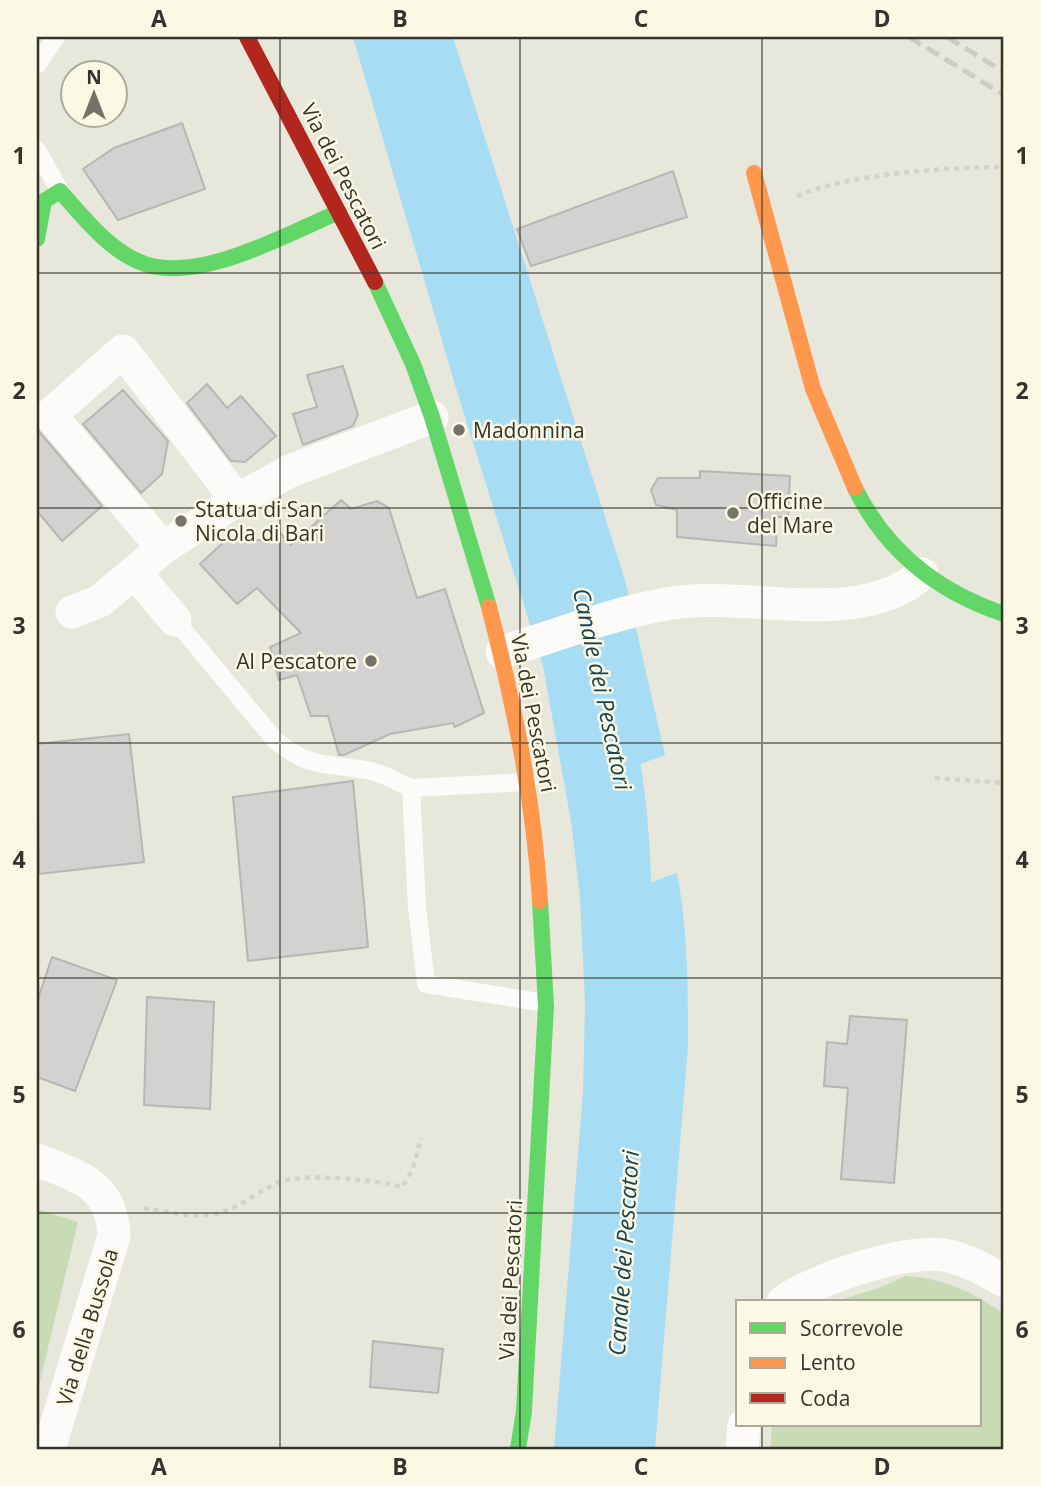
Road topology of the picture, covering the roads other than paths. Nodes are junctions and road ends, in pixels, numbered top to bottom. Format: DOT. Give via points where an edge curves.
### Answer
graph roads {
  1 [pos="56,37"];
  2 [pos="247,37"];
  3 [pos="37,65"];
  4 [pos="37,150"];
  5 [pos="754,173"];
  6 [pos="60,191"];
  7 [pos="339,212"];
  8 [pos="37,239"];
  9 [pos="432,417"];
  10 [pos="237,500"];
  11 [pos="163,548"];
  12 [pos="135,573"];
  13 [pos="922,573"];
  14 [pos="72,612"];
  15 [pos="1004,614"];
  16 [pos="174,620"];
  17 [pos="502,652"];
  18 [pos="528,782"];
  19 [pos="411,788"];
  20 [pos="545,1003"];
  21 [pos="37,1160"];
  22 [pos="1004,1281"];
  23 [pos="787,1300"];
  24 [pos="744,1426"];
  25 [pos="49,1449"];
  26 [pos="518,1449"];
  27 [pos="742,1449"];
  1 -- 3 [label="lane"];
  2 -- 7 [label="street, Via dei Pescatori"];
  4 -- 6 [label="lane"];
  5 -- 13 [label="street" via="818,405 869,513 889,541"];
  6 -- 7 [label="street" via="93,229 123,253 165,270 204,266"];
  6 -- 8 [label="street" via="44,201"];
  7 -- 9 [label="street, Via dei Pescatori" via="390,310"];
  9 -- 10 [label="street" via="290,471"];
  9 -- 17 [label="street, Via dei Pescatori"];
  10 -- 11 [label="street"];
  10 -- 11 [label="street" via="122,351 50,415"];
  11 -- 12 [label="street"];
  12 -- 14 [label="street" via="100,601"];
  12 -- 16 [label="street"];
  13 -- 15 [label="street" via="957,595"];
  13 -- 17 [label="street" via="895,593 865,601 707,600 635,611"];
  16 -- 19 [label="lane" via="288,751 318,765 373,771"];
  17 -- 18 [label="street, Via dei Pescatori"];
  18 -- 19 [label="lane"];
  18 -- 20 [label="street, Via dei Pescatori" via="542,903"];
  19 -- 20 [label="lane" via="426,984"];
  20 -- 26 [label="street, Via dei Pescatori"];
  21 -- 25 [label="street, Via della Bussola" via="97,1189 109,1204 114,1227 111,1251"];
  22 -- 23 [label="street" via="967,1262 943,1255 918,1255 827,1279"];
  24 -- 27 [label="street"];
}
